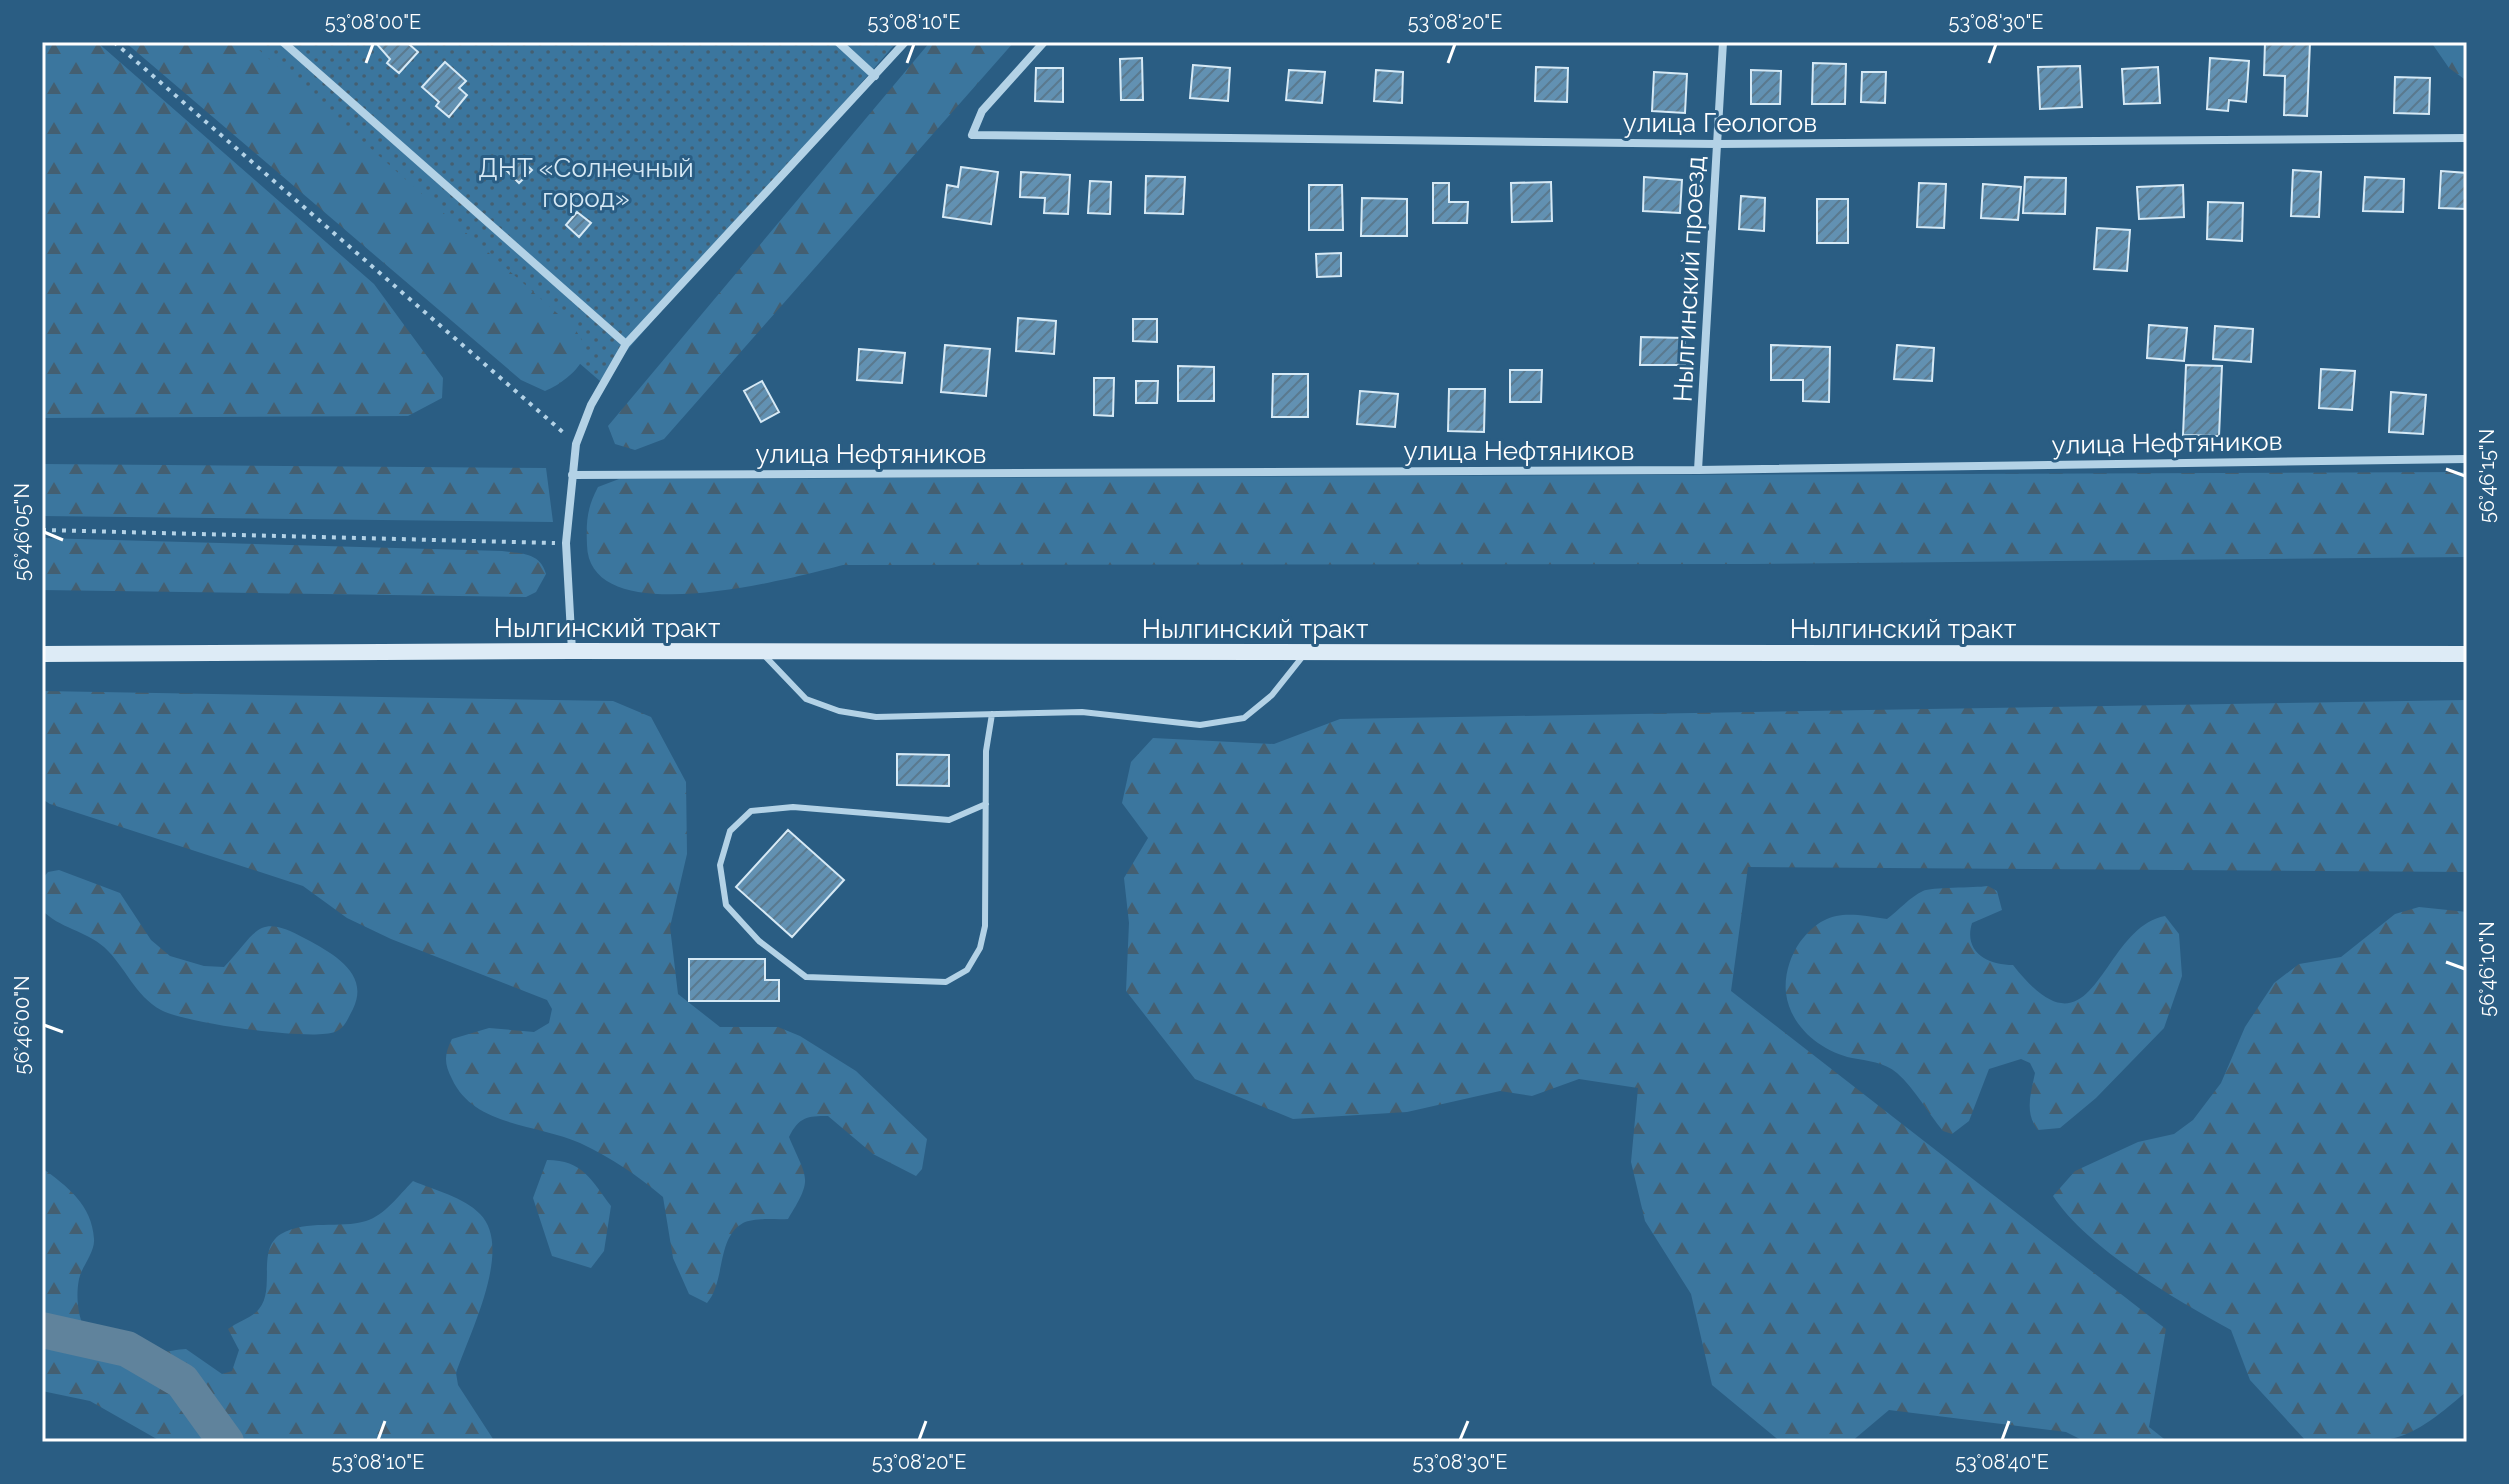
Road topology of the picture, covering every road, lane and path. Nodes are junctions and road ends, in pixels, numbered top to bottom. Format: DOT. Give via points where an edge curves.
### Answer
graph roads {
  1 [pos="114,42"];
  2 [pos="283,42"];
  3 [pos="838,42"];
  4 [pos="905,42"];
  5 [pos="1044,42"];
  6 [pos="1723,42"];
  7 [pos="875,76"];
  8 [pos="2467,138"];
  9 [pos="1717,144"];
  10 [pos="626,344"];
  11 [pos="576,444"];
  12 [pos="2467,459"];
  13 [pos="1698,470"];
  14 [pos="572,475"];
  15 [pos="42,530"];
  16 [pos="566,543"];
  17 [pos="572,651"];
  18 [pos="762,652"];
  19 [pos="1306,653"];
  20 [pos="42,654"];
  21 [pos="2467,654"];
  22 [pos="992,714"];
  23 [pos="986,804"];
  1 -- 11 [label="path"];
  2 -- 10 [label="street"];
  3 -- 7 [label="street"];
  4 -- 7 [label="street"];
  5 -- 9 [label="street, улица Геологов" via="982,111 972,135"];
  6 -- 9 [label="street, Нылгинский проезд"];
  7 -- 10 [label="street"];
  8 -- 9 [label="street, улица Геологов"];
  9 -- 13 [label="street, Нылгинский проезд"];
  10 -- 11 [label="street" via="591,405"];
  11 -- 14 [label="street"];
  12 -- 13 [label="street, улица Нефтяников"];
  13 -- 14 [label="street, улица Нефтяников"];
  14 -- 16 [label="street"];
  15 -- 16 [label="path"];
  16 -- 17 [label="street"];
  17 -- 18 [label="main road, Нылгинский тракт"];
  17 -- 20 [label="main road, Нылгинский тракт"];
  18 -- 19 [label="main road, Нылгинский тракт"];
  18 -- 22 [label="lane" via="806,699 839,711 876,717"];
  19 -- 21 [label="main road, Нылгинский тракт"];
  19 -- 22 [label="lane" via="1272,695 1244,718 1200,725 1082,712"];
  22 -- 23 [label="lane"];
  23 -- 23 [label="lane" via="985,926 967,970 946,982 806,977 759,941 726,905 720,865 730,831 751,811 793,807 949,820"];
}
